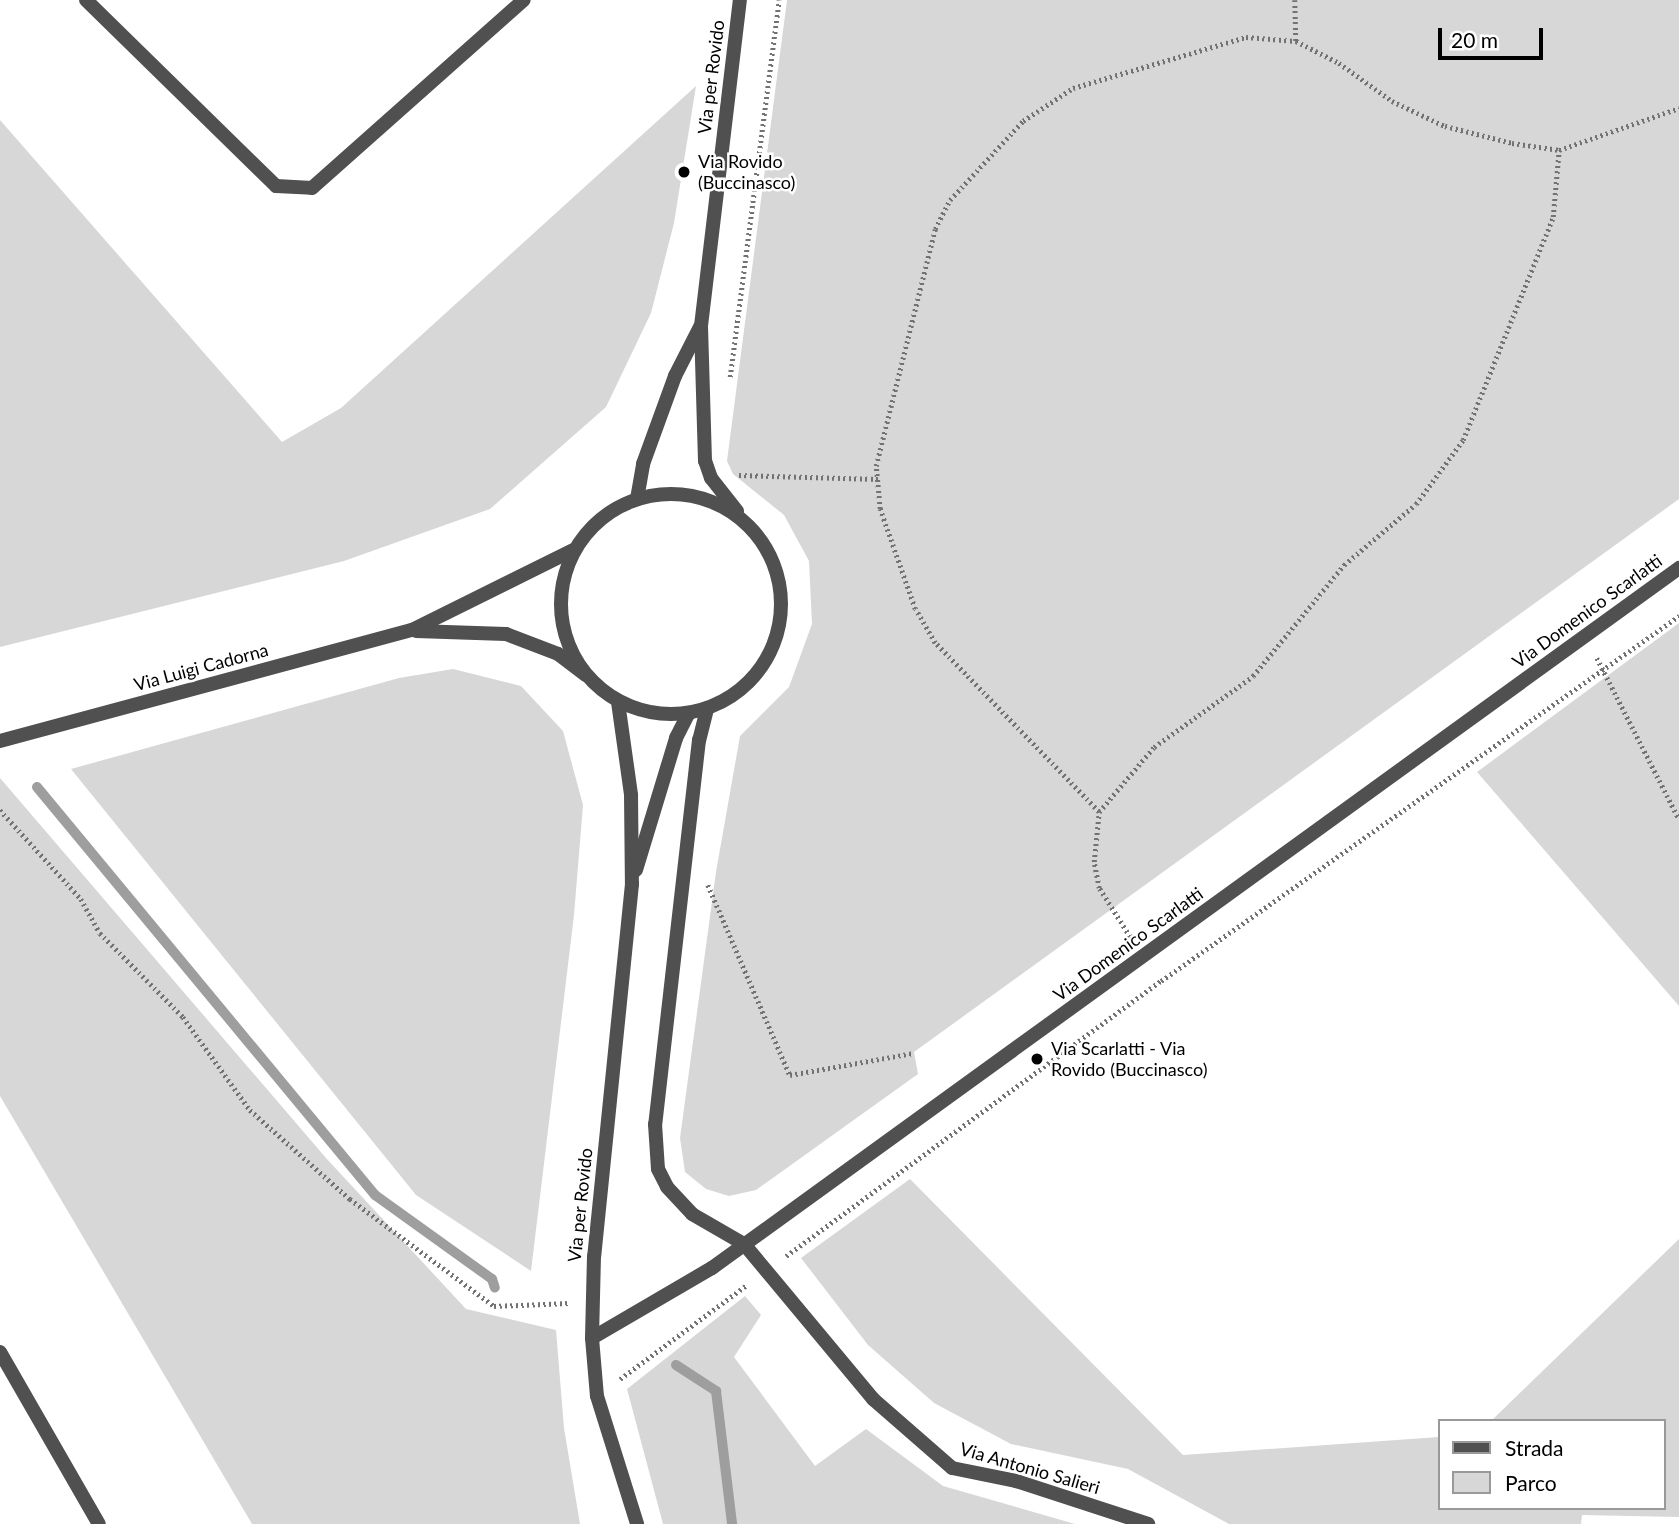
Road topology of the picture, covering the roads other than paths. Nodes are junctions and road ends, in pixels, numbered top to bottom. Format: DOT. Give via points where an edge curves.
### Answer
graph roads {
  1 [pos="86,0"];
  2 [pos="524,0"];
  3 [pos="740,0"];
  4 [pos="701,326"];
  5 [pos="637,499"];
  6 [pos="748,524"];
  7 [pos="573,551"];
  8 [pos="1679,568"];
  9 [pos="412,630"];
  10 [pos="586,675"];
  11 [pos="618,702"];
  12 [pos="707,709"];
  13 [pos="689,713"];
  14 [pos="0,741"];
  15 [pos="632,884"];
  16 [pos="744,1244"];
  17 [pos="592,1338"];
  18 [pos="0,1352"];
  19 [pos="99,1524"];
  20 [pos="637,1524"];
  21 [pos="1148,1524"];
  1 -- 2 [label="street" via="275,186 312,188"];
  3 -- 4 [label="street, Via per Rovido"];
  4 -- 5 [label="street, Via per Rovido" via="643,464"];
  4 -- 6 [label="street, Via per Rovido" via="705,461 710,478"];
  5 -- 6 [label="street" via="666,493 696,496 724,506"];
  5 -- 7 [label="street" via="611,510"];
  6 -- 12 [label="street" via="767,547 778,575 782,604 778,634 766,661 748,684"];
  7 -- 9 [label="street, Via Luigi Cadorna"];
  7 -- 10 [label="street" via="562,582 560,615 569,647"];
  8 -- 16 [label="street, Via Domenico Scarlatti"];
  9 -- 10 [label="street, Via Luigi Cadorna" via="506,634 558,654"];
  9 -- 14 [label="street, Via Luigi Cadorna"];
  10 -- 11 [label="street"];
  11 -- 13 [label="street" via="652,713"];
  11 -- 15 [label="street, Via per Rovido" via="631,794"];
  12 -- 13 [label="street"];
  12 -- 16 [label="street" via="699,740 656,1124 657,1154 667,1187 681,1203 710,1227"];
  13 -- 15 [label="street, Via per Rovido" via="676,738"];
  15 -- 17 [label="street, Via per Rovido" via="591,1302"];
  16 -- 17 [label="street, Via Domenico Scarlatti" via="687,1285"];
  16 -- 21 [label="street, Via Antonio Salieri" via="873,1399 952,1468 1016,1481"];
  17 -- 20 [label="street, Via per Rovido" via="597,1396"];
  18 -- 19 [label="street"];
}
